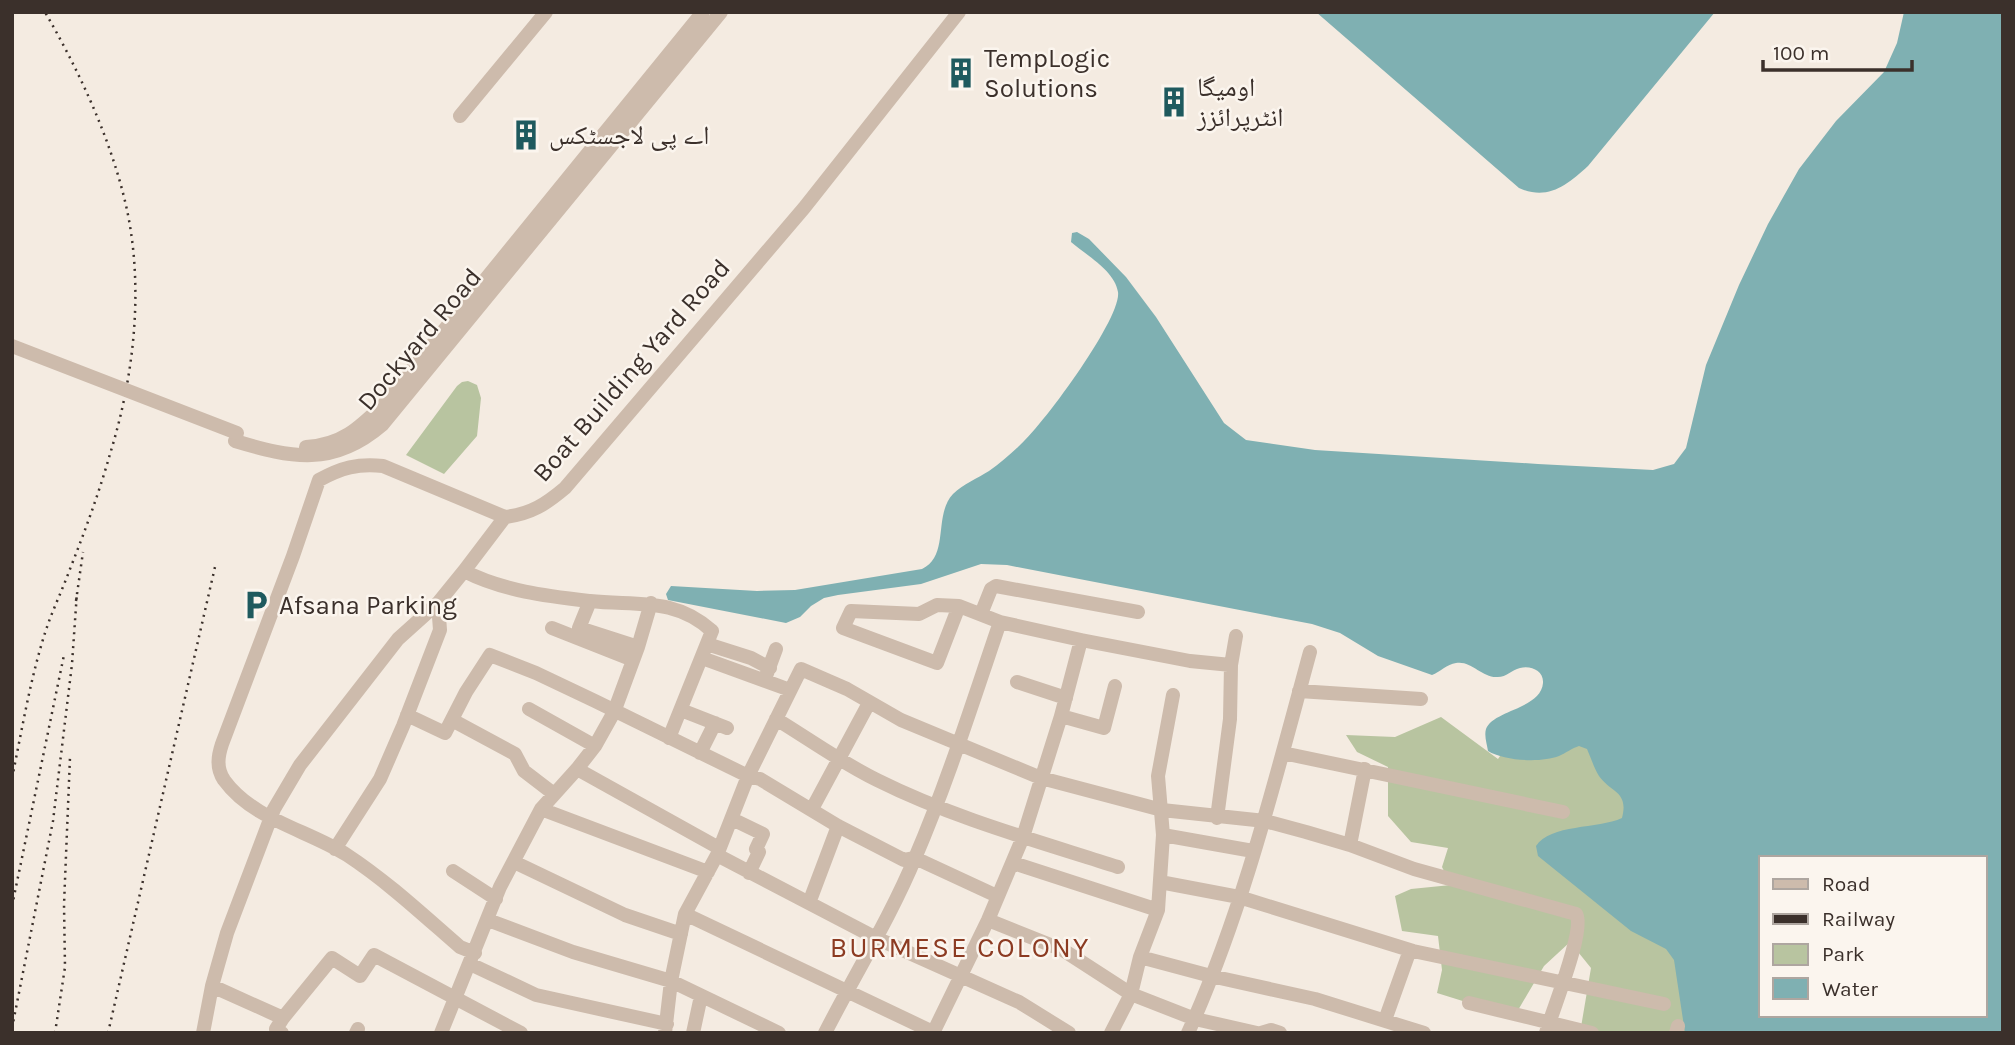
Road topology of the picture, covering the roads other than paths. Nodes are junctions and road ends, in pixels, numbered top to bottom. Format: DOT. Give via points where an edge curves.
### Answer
graph roads {
  1 [pos="546,12"];
  2 [pos="703,12"];
  3 [pos="721,12"];
  4 [pos="959,12"];
  5 [pos="460,116"];
  6 [pos="614,131"];
  7 [pos="12,346"];
  8 [pos="12,353"];
  9 [pos="505,517"];
  10 [pos="464,571"];
  11 [pos="590,601"];
  12 [pos="438,603"];
  13 [pos="650,603"];
  14 [pos="959,606"];
  15 [pos="1138,612"];
  16 [pos="981,614"];
  17 [pos="1000,622"];
  18 [pos="552,628"];
  19 [pos="1236,636"];
  20 [pos="1081,640"];
  21 [pos="707,643"];
  22 [pos="776,649"];
  23 [pos="1310,652"];
  24 [pos="636,653"];
  25 [pos="702,658"];
  26 [pos="1231,664"];
  27 [pos="767,674"];
  28 [pos="1017,682"];
  29 [pos="1115,686"];
  30 [pos="790,690"];
  31 [pos="1299,691"];
  32 [pos="1173,695"];
  33 [pos="1066,698"];
  34 [pos="1420,699"];
  35 [pos="869,703"];
  36 [pos="529,709"];
  37 [pos="681,709"];
  38 [pos="614,712"];
  39 [pos="407,715"];
  40 [pos="1061,716"];
  41 [pos="776,719"];
  42 [pos="452,720"];
  43 [pos="669,738"];
  44 [pos="959,744"];
  45 [pos="595,746"];
  46 [pos="700,753"];
  47 [pos="1283,753"];
  48 [pos="839,758"];
  49 [pos="1365,768"];
  50 [pos="578,769"];
  51 [pos="748,776"];
  52 [pos="1041,778"];
  53 [pos="554,794"];
  54 [pos="935,805"];
  55 [pos="541,809"];
  56 [pos="812,809"];
  57 [pos="1161,810"];
  58 [pos="1563,811"];
  59 [pos="270,817"];
  60 [pos="1217,817"];
  61 [pos="732,819"];
  62 [pos="1265,821"];
  63 [pos="838,826"];
  64 [pos="1163,835"];
  65 [pos="1023,837"];
  66 [pos="1350,845"];
  67 [pos="335,849"];
  68 [pos="718,851"];
  69 [pos="1253,852"];
  70 [pos="915,858"];
  71 [pos="514,862"];
  72 [pos="1013,863"];
  73 [pos="1118,867"];
  74 [pos="453,872"];
  75 [pos="708,873"];
  76 [pos="749,873"];
  77 [pos="1160,882"];
  78 [pos="997,896"];
  79 [pos="1238,897"];
  80 [pos="496,899"];
  81 [pos="809,903"];
  82 [pos="1158,910"];
  83 [pos="685,914"];
  84 [pos="488,920"];
  85 [pos="988,920"];
  86 [pos="681,933"];
  87 [pos="876,938"];
  88 [pos="1410,950"];
  89 [pos="1140,957"];
  90 [pos="472,959"];
  91 [pos="960,976"];
  92 [pos="1211,976"];
  93 [pos="671,981"];
  94 [pos="1562,984"];
  95 [pos="212,986"];
  96 [pos="846,990"];
  97 [pos="1131,994"];
  98 [pos="701,996"];
  99 [pos="456,998"];
  100 [pos="1469,1003"];
  101 [pos="1664,1004"];
  102 [pos="1385,1020"];
  103 [pos="282,1025"];
  104 [pos="1191,1026"];
  105 [pos="1548,1027"];
  106 [pos="666,1028"];
  107 [pos="934,1032"];
  108 [pos="1417,1032"];
  109 [pos="203,1033"];
  110 [pos="441,1033"];
  111 [pos="522,1033"];
  112 [pos="693,1033"];
  113 [pos="779,1033"];
  114 [pos="825,1033"];
  115 [pos="1069,1033"];
  116 [pos="1111,1033"];
  117 [pos="1259,1033"];
  118 [pos="1280,1033"];
  119 [pos="1592,1033"];
  1 -- 5 [label="street"];
  2 -- 6 [label="street, Dockyard Road"];
  3 -- 6 [label="street, Dockyard Road"];
  4 -- 9 [label="street, Boat Building Yard Road" via="804,208 565,488 542,507"];
  6 -- 7 [label="street, Dockyard Road, bridge" via="384,404 347,437 321,446 293,448 237,433"];
  6 -- 8 [label="street, Dockyard Road" via="382,425 347,448 303,456 263,449"];
  9 -- 10 [label="street"];
  9 -- 59 [label="street" via="383,466 342,468 319,480 218,755 225,781"];
  10 -- 11 [label="street" via="503,587"];
  10 -- 12 [label="street"];
  11 -- 13 [label="street"];
  11 -- 24 [label="street" via="579,628"];
  12 -- 39 [label="street" via="440,631"];
  12 -- 59 [label="street" via="398,639 300,765"];
  13 -- 21 [label="street" via="701,621 712,631"];
  13 -- 24 [label="street"];
  14 -- 14 [label="street" via="937,605 919,614 852,611 843,628 937,663"];
  14 -- 16 [label="street"];
  15 -- 16 [label="street" via="996,586"];
  16 -- 17 [label="street"];
  17 -- 20 [label="street"];
  17 -- 44 [label="street"];
  18 -- 24 [label="street"];
  19 -- 26 [label="street"];
  20 -- 26 [label="street" via="1190,661"];
  20 -- 33 [label="street"];
  21 -- 25 [label="street"];
  21 -- 27 [label="street" via="751,658"];
  22 -- 27 [label="street"];
  23 -- 31 [label="street"];
  24 -- 38 [label="street"];
  25 -- 27 [label="street"];
  25 -- 37 [label="street"];
  26 -- 60 [label="street" via="1230,719"];
  27 -- 30 [label="street"];
  28 -- 33 [label="street"];
  29 -- 40 [label="street" via="1104,728"];
  30 -- 35 [label="street" via="801,669"];
  30 -- 41 [label="street"];
  31 -- 34 [label="street"];
  31 -- 47 [label="street"];
  32 -- 57 [label="street" via="1158,776"];
  33 -- 40 [label="street"];
  35 -- 44 [label="street"];
  35 -- 48 [label="street"];
  36 -- 45 [label="street"];
  37 -- 43 [label="street"];
  37 -- 46 [label="street" via="721,725"];
  38 -- 42 [label="street" via="490,655"];
  38 -- 43 [label="street"];
  38 -- 45 [label="street"];
  39 -- 42 [label="street" via="445,733"];
  39 -- 67 [label="street" via="380,779"];
  40 -- 52 [label="street"];
  41 -- 48 [label="street"];
  41 -- 51 [label="street"];
  42 -- 53 [label="street" via="515,754 524,771"];
  43 -- 46 [label="street"];
  44 -- 52 [label="street"];
  44 -- 54 [label="street"];
  45 -- 50 [label="street"];
  46 -- 51 [label="street"];
  47 -- 49 [label="street"];
  47 -- 62 [label="street"];
  48 -- 54 [label="street"];
  48 -- 56 [label="street"];
  49 -- 58 [label="street"];
  49 -- 66 [label="street"];
  50 -- 53 [label="street"];
  50 -- 68 [label="street"];
  51 -- 56 [label="street"];
  51 -- 61 [label="street"];
  52 -- 57 [label="street"];
  52 -- 65 [label="street"];
  53 -- 55 [label="street"];
  54 -- 65 [label="street"];
  54 -- 70 [label="street"];
  55 -- 71 [label="street"];
  55 -- 75 [label="street"];
  56 -- 63 [label="street"];
  57 -- 60 [label="street"];
  57 -- 64 [label="street"];
  59 -- 67 [label="street"];
  59 -- 95 [label="street"];
  60 -- 62 [label="street"];
  61 -- 68 [label="street"];
  61 -- 76 [label="street" via="763,834"];
  62 -- 66 [label="street"];
  62 -- 69 [label="street"];
  63 -- 70 [label="street" via="904,860"];
  63 -- 81 [label="street"];
  64 -- 69 [label="street"];
  64 -- 77 [label="street"];
  65 -- 72 [label="street"];
  65 -- 73 [label="street"];
  66 -- 94 [label="street" via="1414,869 1576,914 1579,922"];
  67 -- 90 [label="street" via="386,883"];
  68 -- 75 [label="street"];
  68 -- 76 [label="street"];
  69 -- 79 [label="street"];
  70 -- 78 [label="street"];
  70 -- 87 [label="street"];
  71 -- 80 [label="street"];
  71 -- 86 [label="street" via="625,915"];
  72 -- 78 [label="street"];
  72 -- 82 [label="street"];
  74 -- 80 [label="street"];
  75 -- 83 [label="street"];
  76 -- 81 [label="street"];
  77 -- 79 [label="street"];
  77 -- 82 [label="street"];
  78 -- 85 [label="street"];
  79 -- 88 [label="street"];
  79 -- 92 [label="street"];
  80 -- 84 [label="street"];
  81 -- 87 [label="street"];
  82 -- 89 [label="street"];
  83 -- 86 [label="street"];
  83 -- 96 [label="street"];
  84 -- 90 [label="street"];
  84 -- 93 [label="street"];
  85 -- 91 [label="street"];
  85 -- 97 [label="street" via="1063,950"];
  86 -- 93 [label="street"];
  87 -- 91 [label="street"];
  87 -- 96 [label="street"];
  88 -- 94 [label="street"];
  88 -- 102 [label="street"];
  89 -- 92 [label="street"];
  89 -- 97 [label="street"];
  90 -- 99 [label="street"];
  90 -- 106 [label="street" via="536,995"];
  91 -- 107 [label="street"];
  91 -- 115 [label="street" via="1019,1002"];
  92 -- 102 [label="street"];
  92 -- 104 [label="street"];
  93 -- 98 [label="street"];
  93 -- 106 [label="street"];
  94 -- 101 [label="street"];
  94 -- 105 [label="street"];
  95 -- 103 [label="street"];
  95 -- 109 [label="street"];
  96 -- 107 [label="street"];
  96 -- 114 [label="street"];
  97 -- 104 [label="street"];
  97 -- 116 [label="street"];
  98 -- 112 [label="street"];
  98 -- 113 [label="street"];
  99 -- 103 [label="street" via="374,955 360,976 332,958"];
  99 -- 110 [label="street"];
  99 -- 111 [label="street"];
  100 -- 105 [label="street"];
  102 -- 108 [label="street"];
  104 -- 117 [label="street"];
  105 -- 119 [label="street"];
  117 -- 118 [label="street"];
}
